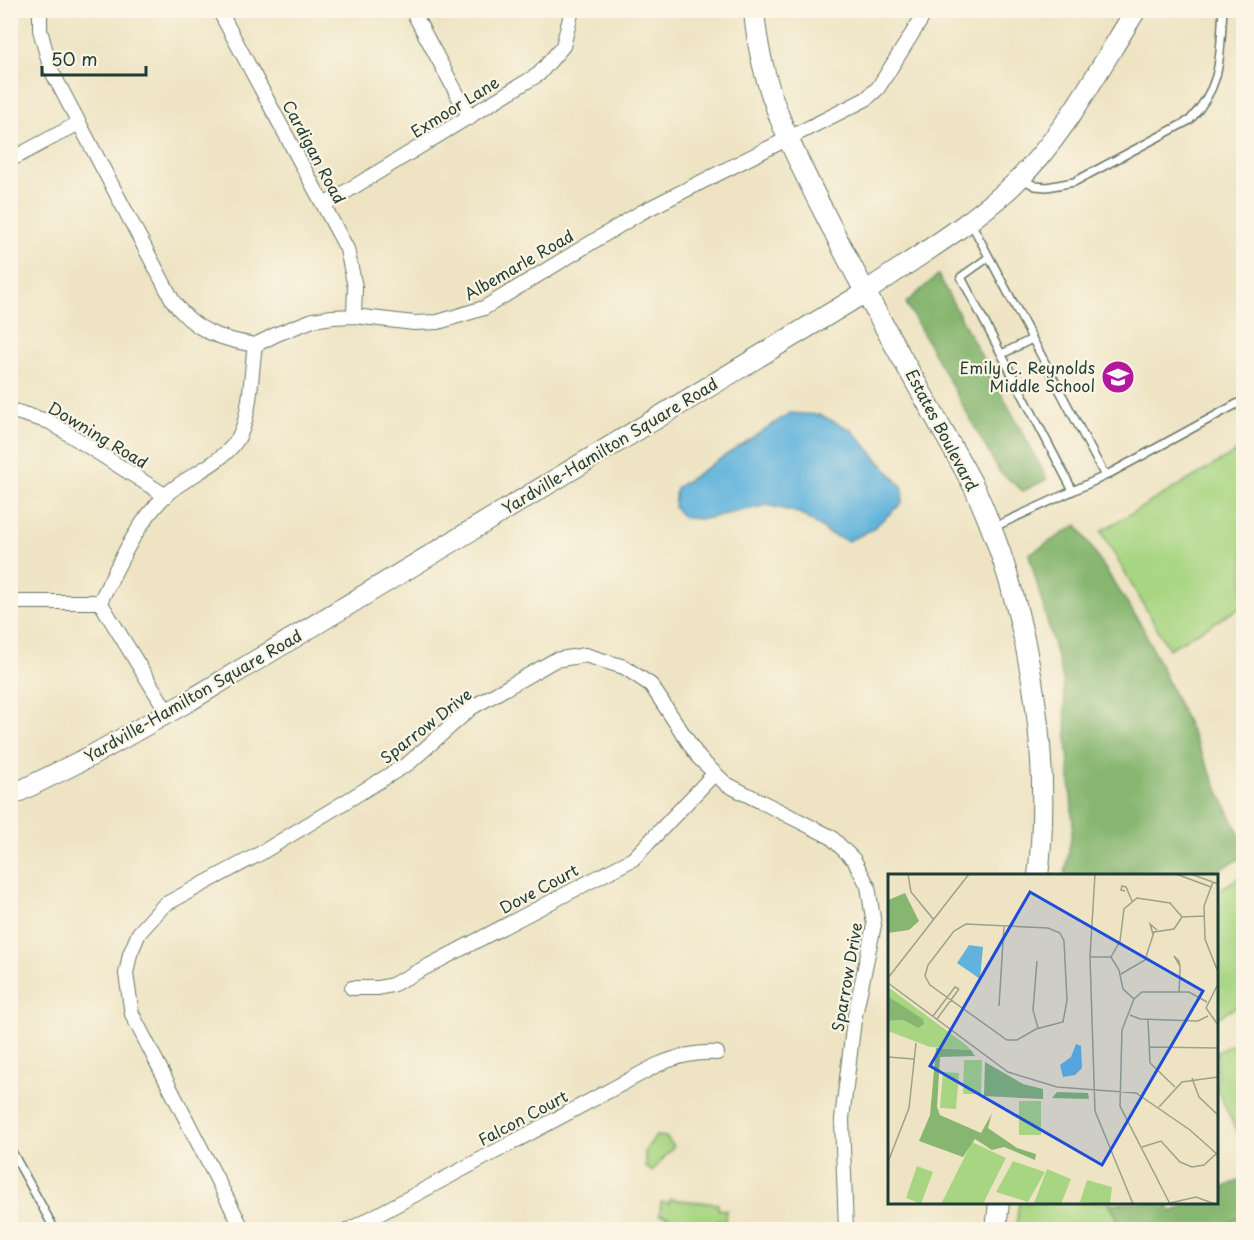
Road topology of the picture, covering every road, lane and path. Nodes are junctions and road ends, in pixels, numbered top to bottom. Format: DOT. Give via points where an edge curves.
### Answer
graph roads {
  1 [pos="40,10"];
  2 [pos="219,10"];
  3 [pos="412,10"];
  4 [pos="572,10"];
  5 [pos="754,10"];
  6 [pos="927,10"];
  7 [pos="1136,10"];
  8 [pos="1222,10"];
  9 [pos="470,118"];
  10 [pos="79,123"];
  11 [pos="788,140"];
  12 [pos="10,160"];
  13 [pos="1020,177"];
  14 [pos="324,205"];
  15 [pos="969,220"];
  16 [pos="989,257"];
  17 [pos="864,293"];
  18 [pos="354,316"];
  19 [pos="1032,339"];
  20 [pos="255,345"];
  21 [pos="1002,354"];
  22 [pos="1244,400"];
  23 [pos="10,410"];
  24 [pos="1105,476"];
  25 [pos="1073,491"];
  26 [pos="166,496"];
  27 [pos="989,529"];
  28 [pos="10,602"];
  29 [pos="100,602"];
  30 [pos="168,713"];
  31 [pos="715,773"];
  32 [pos="10,796"];
  33 [pos="1038,874"];
  34 [pos="352,988"];
  35 [pos="717,1053"];
  36 [pos="10,1148"];
  37 [pos="999,1204"];
  38 [pos="55,1230"];
  39 [pos="243,1230"];
  40 [pos="349,1230"];
  41 [pos="846,1230"];
  42 [pos="996,1230"];
  1 -- 10 [label="street" via="40,30 51,70"];
  2 -- 14 [label="street, Cardigan Road"];
  3 -- 9 [label="street"];
  4 -- 9 [label="street, Exmoor Lane" via="562,46 552,61 539,74"];
  5 -- 11 [label="street, Estates Boulevard" via="765,78"];
  6 -- 11 [label="street, Albemarle Road" via="878,88 866,99"];
  7 -- 13 [label="street, Yardville-Hamilton Square Road" via="1056,135"];
  8 -- 13 [label="lane" via="1217,78 1203,106 1190,120 1074,182 1035,186"];
  9 -- 14 [label="street, Exmoor Lane"];
  10 -- 12 [label="street"];
  10 -- 20 [label="street" via="182,314 213,336"];
  11 -- 17 [label="street, Estates Boulevard"];
  11 -- 18 [label="street, Albemarle Road" via="640,213 484,308 438,322"];
  13 -- 15 [label="street, Yardville-Hamilton Square Road"];
  14 -- 18 [label="street, Cardigan Road" via="353,267"];
  15 -- 16 [label="lane"];
  15 -- 17 [label="street, Yardville-Hamilton Square Road"];
  16 -- 19 [label="lane"];
  16 -- 21 [label="lane" via="961,277"];
  17 -- 27 [label="street, Estates Boulevard" via="975,490"];
  17 -- 30 [label="street, Yardville-Hamilton Square Road"];
  18 -- 20 [label="street, Albemarle Road" via="313,320"];
  19 -- 21 [label="lane"];
  19 -- 24 [label="lane"];
  20 -- 26 [label="street" via="244,426 238,439"];
  21 -- 25 [label="lane"];
  22 -- 24 [label="lane"];
  23 -- 26 [label="street, Downing Road" via="50,422"];
  24 -- 25 [label="lane"];
  25 -- 27 [label="lane"];
  26 -- 29 [label="street" via="134,536"];
  27 -- 33 [label="street, Estates Boulevard" via="1017,606 1034,690 1043,798"];
  28 -- 29 [label="street"];
  29 -- 30 [label="street"];
  30 -- 32 [label="street, Yardville-Hamilton Square Road"];
  31 -- 34 [label="street, Dove Court" via="633,859 392,985"];
  31 -- 39 [label="street, Sparrow Drive" via="699,758 651,684 639,675 585,655 555,660 471,708 410,763 378,784 152,915 130,954 126,974 132,1014"];
  31 -- 41 [label="street, Sparrow Drive" via="726,784 831,837 854,860 868,886 874,925 854,1020 842,1119"];
  35 -- 40 [label="street, Falcon Court" via="699,1052 657,1065"];
  36 -- 38 [label="lane"];
  37 -- 42 [label="street"];
}
